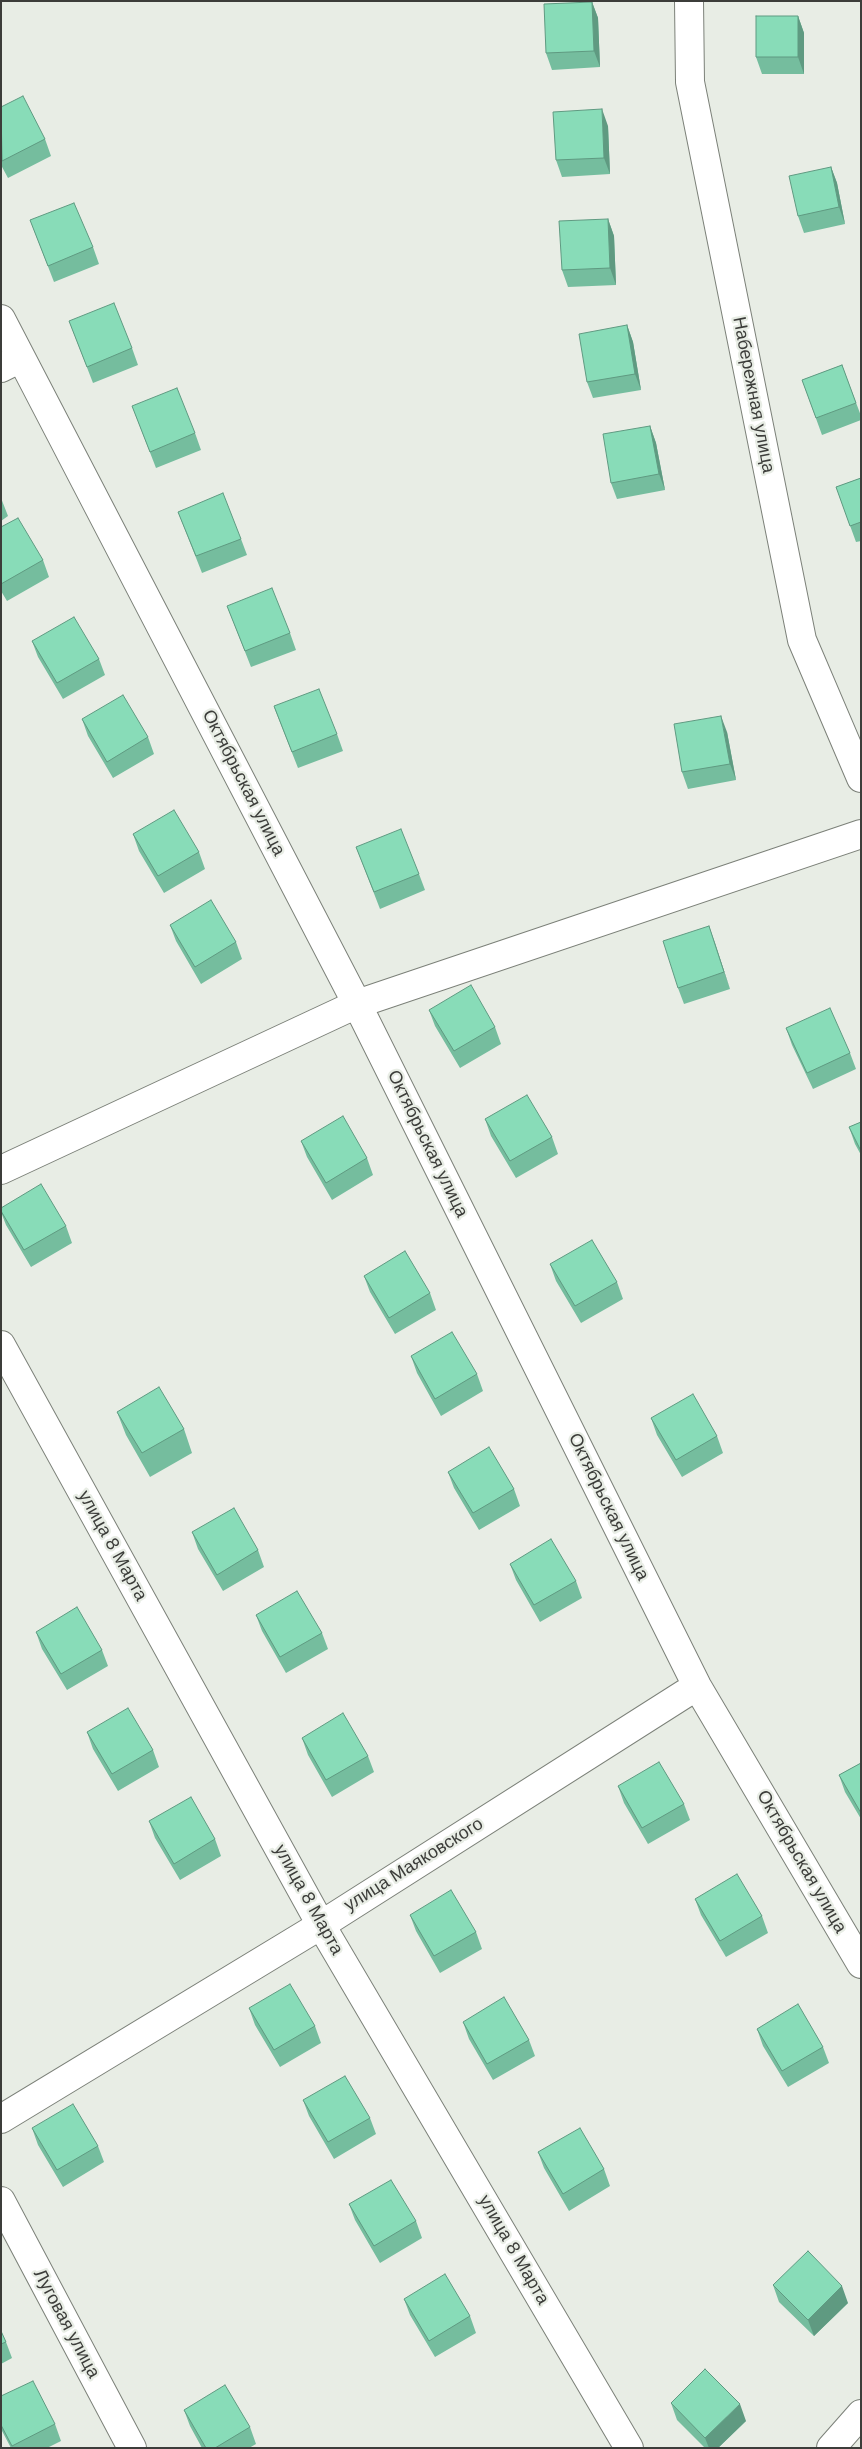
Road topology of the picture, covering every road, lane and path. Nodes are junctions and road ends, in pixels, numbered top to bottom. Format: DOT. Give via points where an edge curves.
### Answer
graph roads {
  1 [pos="688,1"];
  2 [pos="1,319"];
  3 [pos="11,363"];
  4 [pos="861,778"];
  5 [pos="861,834"];
  6 [pos="358,1004"];
  7 [pos="1,1170"];
  8 [pos="1,1345"];
  9 [pos="697,1686"];
  10 [pos="321,1925"];
  11 [pos="861,1964"];
  12 [pos="1,2119"];
  13 [pos="1,2200"];
  14 [pos="861,2414"];
  15 [pos="132,2448"];
  16 [pos="629,2448"];
  17 [pos="831,2448"];
  1 -- 4 [label="street, Набережная улица" via="690,82 802,640"];
  2 -- 3 [label="street, Октябрьская улица"];
  3 -- 6 [label="street, Октябрьская улица"];
  5 -- 6 [label="street"];
  6 -- 7 [label="street"];
  6 -- 9 [label="street, Октябрьская улица"];
  8 -- 10 [label="street, улица 8 Марта"];
  9 -- 10 [label="street, улица Маяковского"];
  9 -- 11 [label="street, Октябрьская улица"];
  10 -- 12 [label="street, улица Маяковского"];
  10 -- 16 [label="street, улица 8 Марта"];
  13 -- 15 [label="street, Луговая улица"];
  14 -- 17 [label="street"];
}
